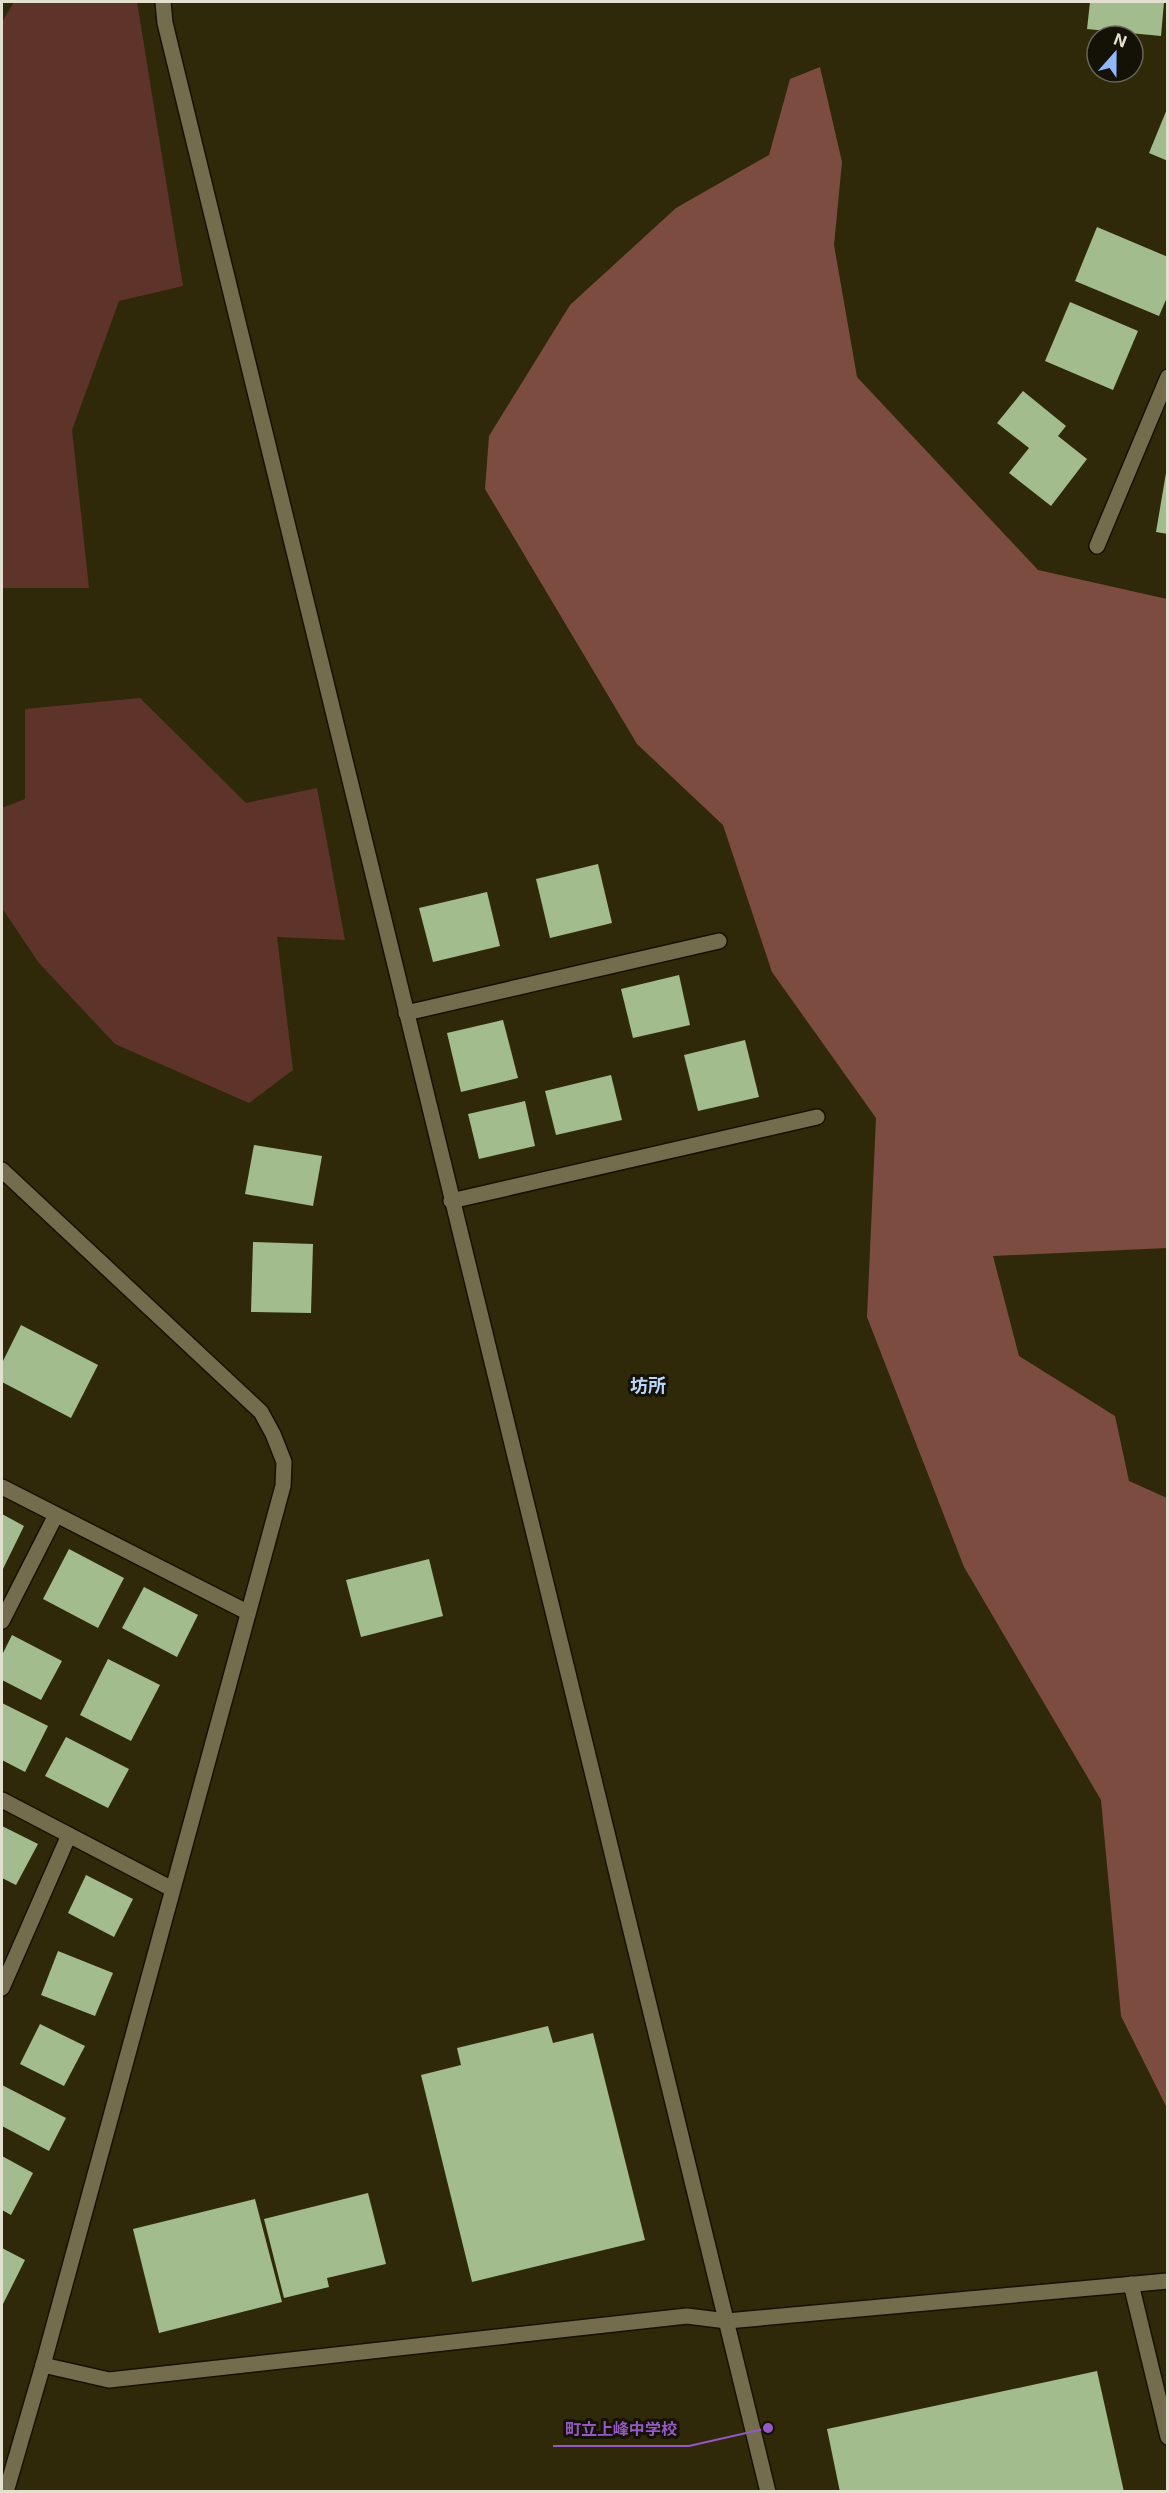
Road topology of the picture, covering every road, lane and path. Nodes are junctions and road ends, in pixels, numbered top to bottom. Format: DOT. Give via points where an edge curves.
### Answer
graph roads {
  1 [pos="163,2"];
  2 [pos="1167,377"];
  3 [pos="1097,546"];
  4 [pos="719,941"];
  5 [pos="406,1013"];
  6 [pos="818,1117"];
  7 [pos="2,1170"];
  8 [pos="451,1201"];
  9 [pos="2,1487"];
  10 [pos="56,1515"];
  11 [pos="247,1612"];
  12 [pos="2,1621"];
  13 [pos="2,1800"];
  14 [pos="69,1835"];
  15 [pos="172,1889"];
  16 [pos="2,1988"];
  17 [pos="1167,2281"];
  18 [pos="1131,2284"];
  19 [pos="727,2321"];
  20 [pos="43,2365"];
  21 [pos="1167,2437"];
  22 [pos="6,2473"];
  23 [pos="6,2492"];
  24 [pos="768,2492"];
  1 -- 5 [label="street"];
  2 -- 3 [label="street"];
  4 -- 5 [label="street"];
  5 -- 8 [label="street"];
  6 -- 8 [label="street"];
  7 -- 11 [label="street" via="261,1413 273,1434 284,1462 283,1486"];
  8 -- 19 [label="street"];
  9 -- 10 [label="street"];
  10 -- 11 [label="street"];
  10 -- 12 [label="street"];
  11 -- 15 [label="street"];
  13 -- 14 [label="street"];
  14 -- 15 [label="street"];
  14 -- 16 [label="street"];
  15 -- 20 [label="street"];
  17 -- 18 [label="street"];
  18 -- 19 [label="street"];
  18 -- 21 [label="street"];
  19 -- 20 [label="street" via="687,2316 110,2380"];
  19 -- 24 [label="street"];
  20 -- 22 [label="street"];
  22 -- 23 [label="street"];
}
